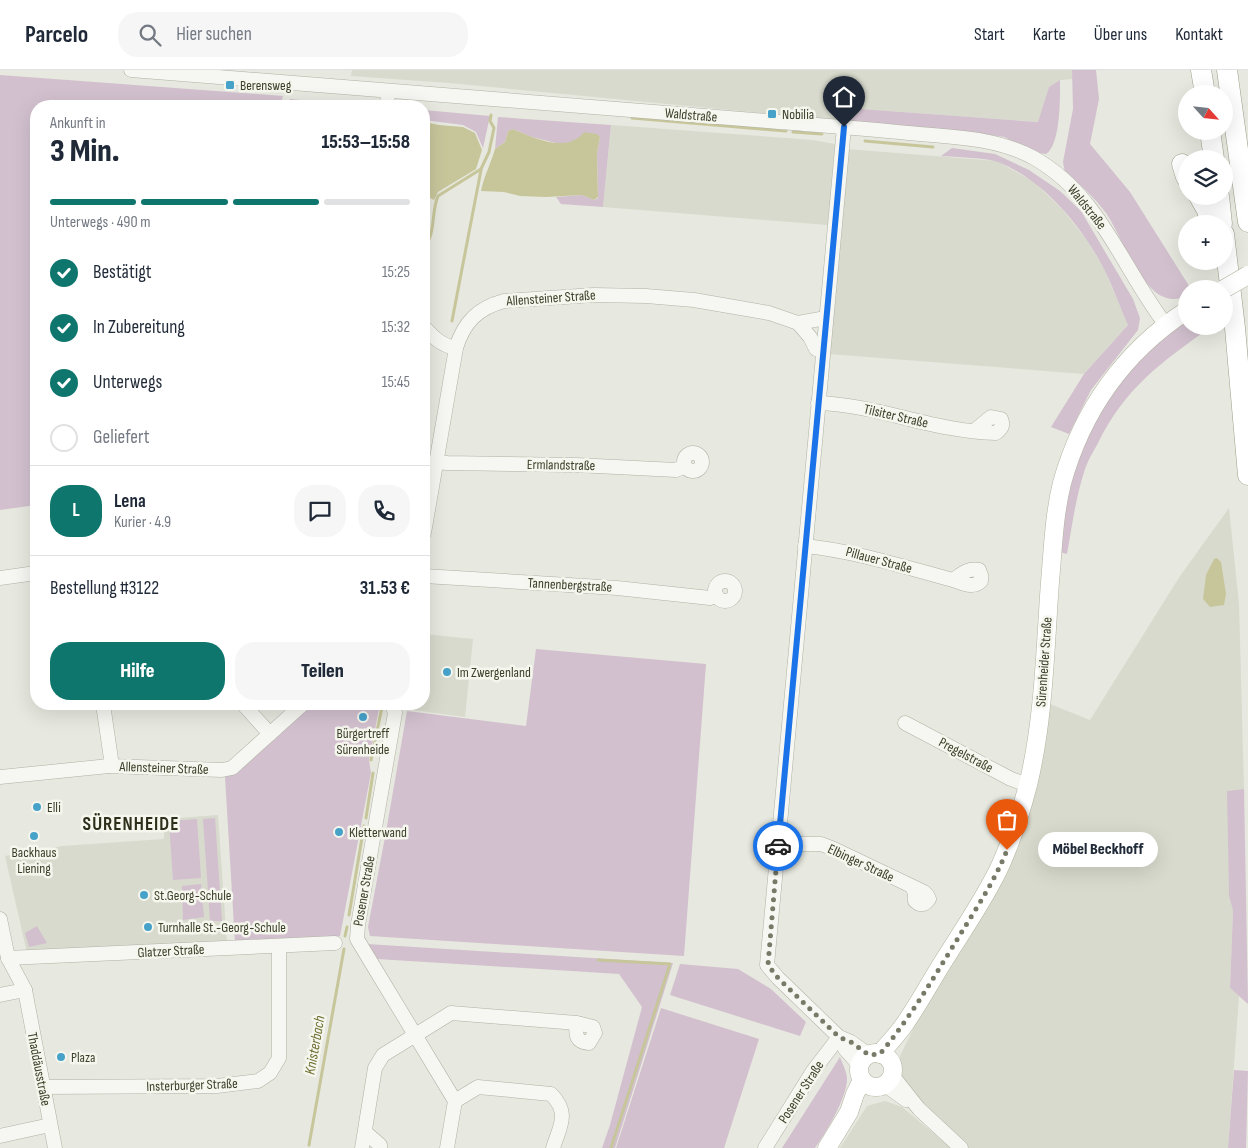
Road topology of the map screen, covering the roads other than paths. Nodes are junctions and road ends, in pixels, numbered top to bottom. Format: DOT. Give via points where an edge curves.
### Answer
graph roads {
  1 [pos="131,70"];
  2 [pos="1201,70"];
  3 [pos="1227,70"];
  4 [pos="288,76"];
  5 [pos="1204,85"];
  6 [pos="388,91"];
  7 [pos="387,100"];
  8 [pos="844,127"];
  9 [pos="1248,222"];
  10 [pos="1248,275"];
  11 [pos="1233,284"];
  12 [pos="1178,316"];
  13 [pos="826,318"];
  14 [pos="798,323"];
  15 [pos="1166,324"];
  16 [pos="430,334"];
  17 [pos="1231,335"];
  18 [pos="456,348"];
  19 [pos="822,351"];
  20 [pos="818,404"];
  21 [pos="974,431"];
  22 [pos="437,462"];
  23 [pos="685,466"];
  24 [pos="1248,475"];
  25 [pos="430,490"];
  26 [pos="804,546"];
  27 [pos="30,573"];
  28 [pos="430,576"];
  29 [pos="0,578"];
  30 [pos="953,580"];
  31 [pos="717,596"];
  32 [pos="104,710"];
  33 [pos="248,710"];
  34 [pos="296,710"];
  35 [pos="394,710"];
  36 [pos="905,723"];
  37 [pos="270,734"];
  38 [pos="109,766"];
  39 [pos="0,776"];
  40 [pos="1028,785"];
  41 [pos="778,844"];
  42 [pos="912,887"];
  43 [pos="0,919"];
  44 [pos="335,943"];
  45 [pos="279,946"];
  46 [pos="8,958"];
  47 [pos="24,990"];
  48 [pos="0,995"];
  49 [pos="577,1024"];
  50 [pos="416,1035"];
  51 [pos="840,1038"];
  52 [pos="876,1070"];
  53 [pos="43,1087"];
  54 [pos="455,1101"];
  55 [pos="50,1125"];
  56 [pos="365,1132"];
  57 [pos="0,1136"];
  58 [pos="55,1148"];
  59 [pos="362,1148"];
  60 [pos="380,1148"];
  61 [pos="447,1148"];
  62 [pos="553,1148"];
  63 [pos="765,1148"];
  64 [pos="827,1148"];
  65 [pos="961,1148"];
  1 -- 4 [label="street, Waldstraße"];
  2 -- 5 [label="highway"];
  3 -- 9 [label="highway"];
  4 -- 6 [label="street, Waldstraße"];
  6 -- 7 [label="street"];
  6 -- 8 [label="street, Waldstraße"];
  8 -- 13 [label="street"];
  8 -- 15 [label="street, Waldstraße" via="984,140 1036,159 1067,182 1101,220 1134,278"];
  10 -- 11 [label="main road, bridge"];
  12 -- 15 [label="main road, Sürenheider Straße"];
  13 -- 14 [label="street, Allensteiner Straße"];
  13 -- 19 [label="street"];
  14 -- 18 [label="street, Allensteiner Straße" via="769,313 694,300 646,296 504,300 482,309 472,318"];
  14 -- 19 [label="street" via="816,349"];
  15 -- 40 [label="main road, Sürenheider Straße" via="1126,361 1100,396 1080,434 1062,484 1055,525 1042,699"];
  16 -- 18 [label="street" via="436,340"];
  17 -- 24 [label="highway"];
  18 -- 22 [label="street, Allensteiner Straße"];
  19 -- 20 [label="street"];
  20 -- 21 [label="street, Tilsiter Straße" via="843,404"];
  20 -- 26 [label="street"];
  22 -- 23 [label="street, Ermlandstraße" via="676,470"];
  22 -- 25 [label="street, Allensteiner Straße"];
  26 -- 30 [label="street, Pillauer Straße" via="835,549"];
  26 -- 41 [label="street"];
  27 -- 29 [label="street"];
  28 -- 31 [label="street, Tannenbergstraße"];
  32 -- 38 [label="street" via="111,759"];
  33 -- 37 [label="street"];
  34 -- 37 [label="street, Allensteiner Straße"];
  35 -- 50 [label="street, Posener Straße" via="357,939"];
  36 -- 40 [label="street, Pregelstraße"];
  37 -- 38 [label="street, Allensteiner Straße" via="232,768 222,770"];
  38 -- 39 [label="street, Allensteiner Straße"];
  40 -- 52 [label="main road, Sürenheider Straße" via="1001,865"];
  41 -- 42 [label="street, Elbinger Straße" via="821,844"];
  41 -- 51 [label="street" via="768,965"];
  43 -- 46 [label="street, Thaddäusstraße"];
  44 -- 45 [label="street, Glatzer Straße"];
  45 -- 46 [label="street, Glatzer Straße"];
  45 -- 53 [label="street, Insterburger Straße" via="279,1058 264,1077 217,1086"];
  46 -- 47 [label="street, Thaddäusstraße"];
  47 -- 48 [label="street"];
  47 -- 53 [label="street, Thaddäusstraße"];
  49 -- 50 [label="street" via="451,1013"];
  50 -- 54 [label="street, Posener Straße"];
  50 -- 56 [label="street" via="383,1055 375,1068"];
  51 -- 52 [label="street" via="845,1049"];
  51 -- 63 [label="street, Posener Straße" via="813,1072"];
  52 -- 64 [label="main road, Sürenheider Straße"];
  52 -- 65 [label="street"];
  53 -- 55 [label="street, Thaddäusstraße"];
  54 -- 61 [label="street"];
  54 -- 62 [label="street" via="478,1087 551,1094 560,1102 563,1111"];
  55 -- 57 [label="street"];
  55 -- 58 [label="street, Thaddäusstraße"];
  56 -- 59 [label="street"];
  56 -- 60 [label="street"];
}
